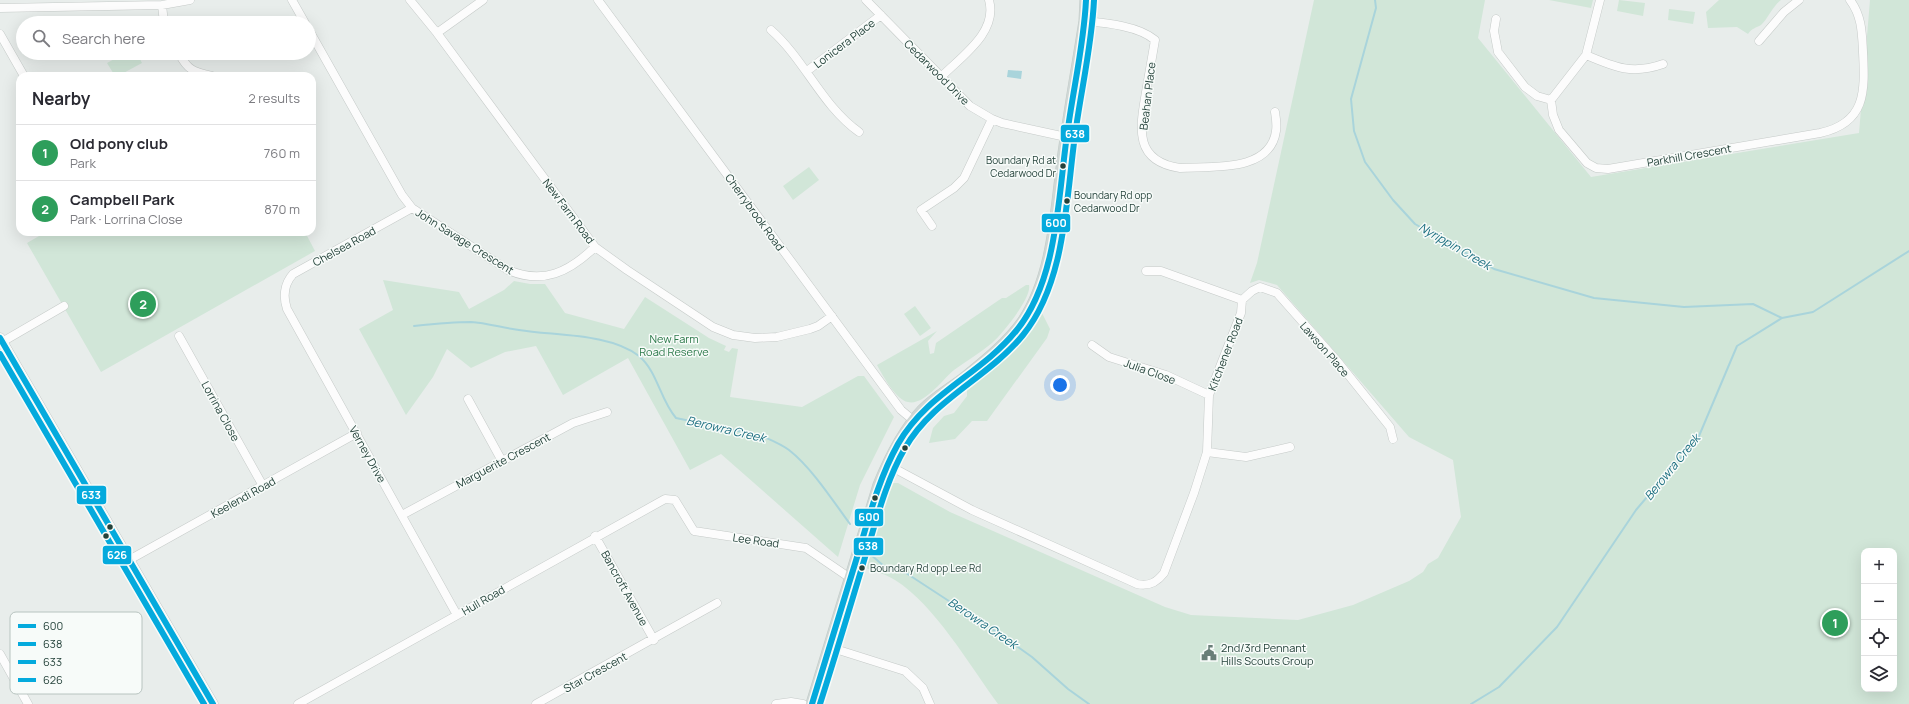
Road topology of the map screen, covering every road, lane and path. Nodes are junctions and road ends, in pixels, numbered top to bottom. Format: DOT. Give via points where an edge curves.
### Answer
graph roads {
  1 [pos="190,0"];
  2 [pos="292,0"];
  3 [pos="410,0"];
  4 [pos="483,0"];
  5 [pos="598,0"];
  6 [pos="866,0"];
  7 [pos="989,0"];
  8 [pos="1086,0"];
  9 [pos="1600,0"];
  10 [pos="1799,0"];
  11 [pos="1850,0"];
  12 [pos="162,5"];
  13 [pos="0,8"];
  14 [pos="881,15"];
  15 [pos="163,16"];
  16 [pos="301,16"];
  17 [pos="1496,18"];
  18 [pos="1085,21"];
  19 [pos="771,30"];
  20 [pos="437,33"];
  21 [pos="0,34"];
  22 [pos="1760,41"];
  23 [pos="316,42"];
  24 [pos="1586,55"];
  25 [pos="182,60"];
  26 [pos="1663,64"];
  27 [pos="807,71"];
  28 [pos="22,72"];
  29 [pos="195,72"];
  30 [pos="942,76"];
  31 [pos="1552,100"];
  32 [pos="1275,112"];
  33 [pos="992,119"];
  34 [pos="859,132"];
  35 [pos="1066,137"];
  36 [pos="412,208"];
  37 [pos="932,226"];
  38 [pos="595,247"];
  39 [pos="1146,272"];
  40 [pos="285,292"];
  41 [pos="1242,300"];
  42 [pos="64,306"];
  43 [pos="832,316"];
  44 [pos="179,336"];
  45 [pos="1,340"];
  46 [pos="1092,345"];
  47 [pos="1209,395"];
  48 [pos="468,399"];
  49 [pos="607,412"];
  50 [pos="914,421"];
  51 [pos="356,433"];
  52 [pos="1393,439"];
  53 [pos="1290,447"];
  54 [pos="1207,452"];
  55 [pos="502,460"];
  56 [pos="888,465"];
  57 [pos="263,486"];
  58 [pos="670,498"];
  59 [pos="402,515"];
  60 [pos="595,536"];
  61 [pos="129,560"];
  62 [pos="850,578"];
  63 [pos="717,603"];
  64 [pos="457,615"];
  65 [pos="654,640"];
  66 [pos="829,647"];
  67 [pos="0,654"];
  68 [pos="10,672"];
  69 [pos="22,694"];
  70 [pos="28,704"];
  71 [pos="213,704"];
  72 [pos="298,704"];
  73 [pos="536,704"];
  74 [pos="776,704"];
  75 [pos="802,704"];
  76 [pos="812,704"];
  77 [pos="930,704"];
  1 -- 12 [label="street"];
  2 -- 16 [label="street"];
  3 -- 20 [label="street, New Farm Road"];
  4 -- 20 [label="street"];
  5 -- 43 [label="street, Cherrybrook Road"];
  6 -- 14 [label="street, Cedarwood Drive"];
  7 -- 30 [label="street" via="990,18 985,32"];
  8 -- 18 [label="main road"];
  9 -- 24 [label="street"];
  10 -- 22 [label="street" via="1784,12"];
  11 -- 31 [label="street, Parkhill Crescent" via="1859,17 1863,33 1864,94 1844,124 1832,130 1608,169 1596,168 1587,163 1559,130 1553,115"];
  12 -- 13 [label="street"];
  12 -- 15 [label="street"];
  14 -- 27 [label="street, Lonicera Place"];
  14 -- 30 [label="street, Cedarwood Drive"];
  17 -- 31 [label="street" via="1494,31 1498,52 1525,87 1537,96"];
  18 -- 32 [label="street, Beahan Place" via="1113,24 1149,35 1155,40 1141,131 1148,152 1168,167 1250,162 1272,144 1276,131"];
  18 -- 35 [label="main road"];
  19 -- 27 [label="street, Lonicera Place"];
  20 -- 38 [label="street, New Farm Road"];
  21 -- 28 [label="street"];
  23 -- 36 [label="street, John Savage Crescent" via="402,195"];
  24 -- 26 [label="street" via="1613,67 1637,71"];
  24 -- 31 [label="street"];
  25 -- 29 [label="street"];
  27 -- 34 [label="street, Lonicera Place" via="842,118"];
  30 -- 33 [label="street, Cedarwood Drive" via="970,106"];
  33 -- 35 [label="street, Cedarwood Drive"];
  33 -- 37 [label="street" via="964,178 922,210"];
  35 -- 50 [label="main road" via="1049,258 1034,302 1008,340 941,395"];
  36 -- 38 [label="street, John Savage Crescent" via="521,276 552,275 581,260"];
  36 -- 40 [label="street, Chelsea Road" via="294,274 286,283"];
  38 -- 43 [label="street, New Farm Road" via="703,321 733,335 776,337 818,326"];
  39 -- 41 [label="street" via="1161,271"];
  40 -- 51 [label="street, Verney Drive" via="287,309"];
  41 -- 47 [label="street, Kitchener Road" via="1241,313"];
  41 -- 52 [label="street, Lawson Place" via="1260,288 1277,293 1338,362 1390,427"];
  42 -- 45 [label="street"];
  43 -- 50 [label="street, Cherrybrook Road" via="902,410"];
  44 -- 57 [label="street, Lorrina Close"];
  45 -- 61 [label="street"];
  46 -- 47 [label="street, Julia Close" via="1109,357 1166,375"];
  47 -- 54 [label="street, Kitchener Road"];
  48 -- 55 [label="street"];
  49 -- 55 [label="street, Marguerite Crescent" via="573,423"];
  50 -- 56 [label="main road" via="893,452"];
  51 -- 57 [label="street, Keelendi Road"];
  51 -- 59 [label="street, Verney Drive"];
  53 -- 54 [label="street" via="1246,457"];
  54 -- 56 [label="street, Kitchener Road" via="1164,573 1153,583 1143,586 972,510"];
  55 -- 59 [label="street, Marguerite Crescent"];
  56 -- 62 [label="main road" via="879,485"];
  57 -- 61 [label="street, Keelendi Road"];
  58 -- 60 [label="street, Hull Road"];
  58 -- 62 [label="street, Lee Road" via="677,502 694,531 806,548"];
  59 -- 64 [label="street, Verney Drive"];
  60 -- 64 [label="street, Hull Road"];
  60 -- 65 [label="street, Bancroft Avenue"];
  61 -- 71 [label="street"];
  62 -- 66 [label="main road"];
  63 -- 65 [label="street, Star Crescent"];
  64 -- 72 [label="street, Hull Road"];
  65 -- 73 [label="street, Star Crescent"];
  66 -- 76 [label="main road"];
  66 -- 77 [label="street" via="905,671 923,688"];
  67 -- 68 [label="street"];
  69 -- 70 [label="street"];
  74 -- 75 [label="street"];
}
